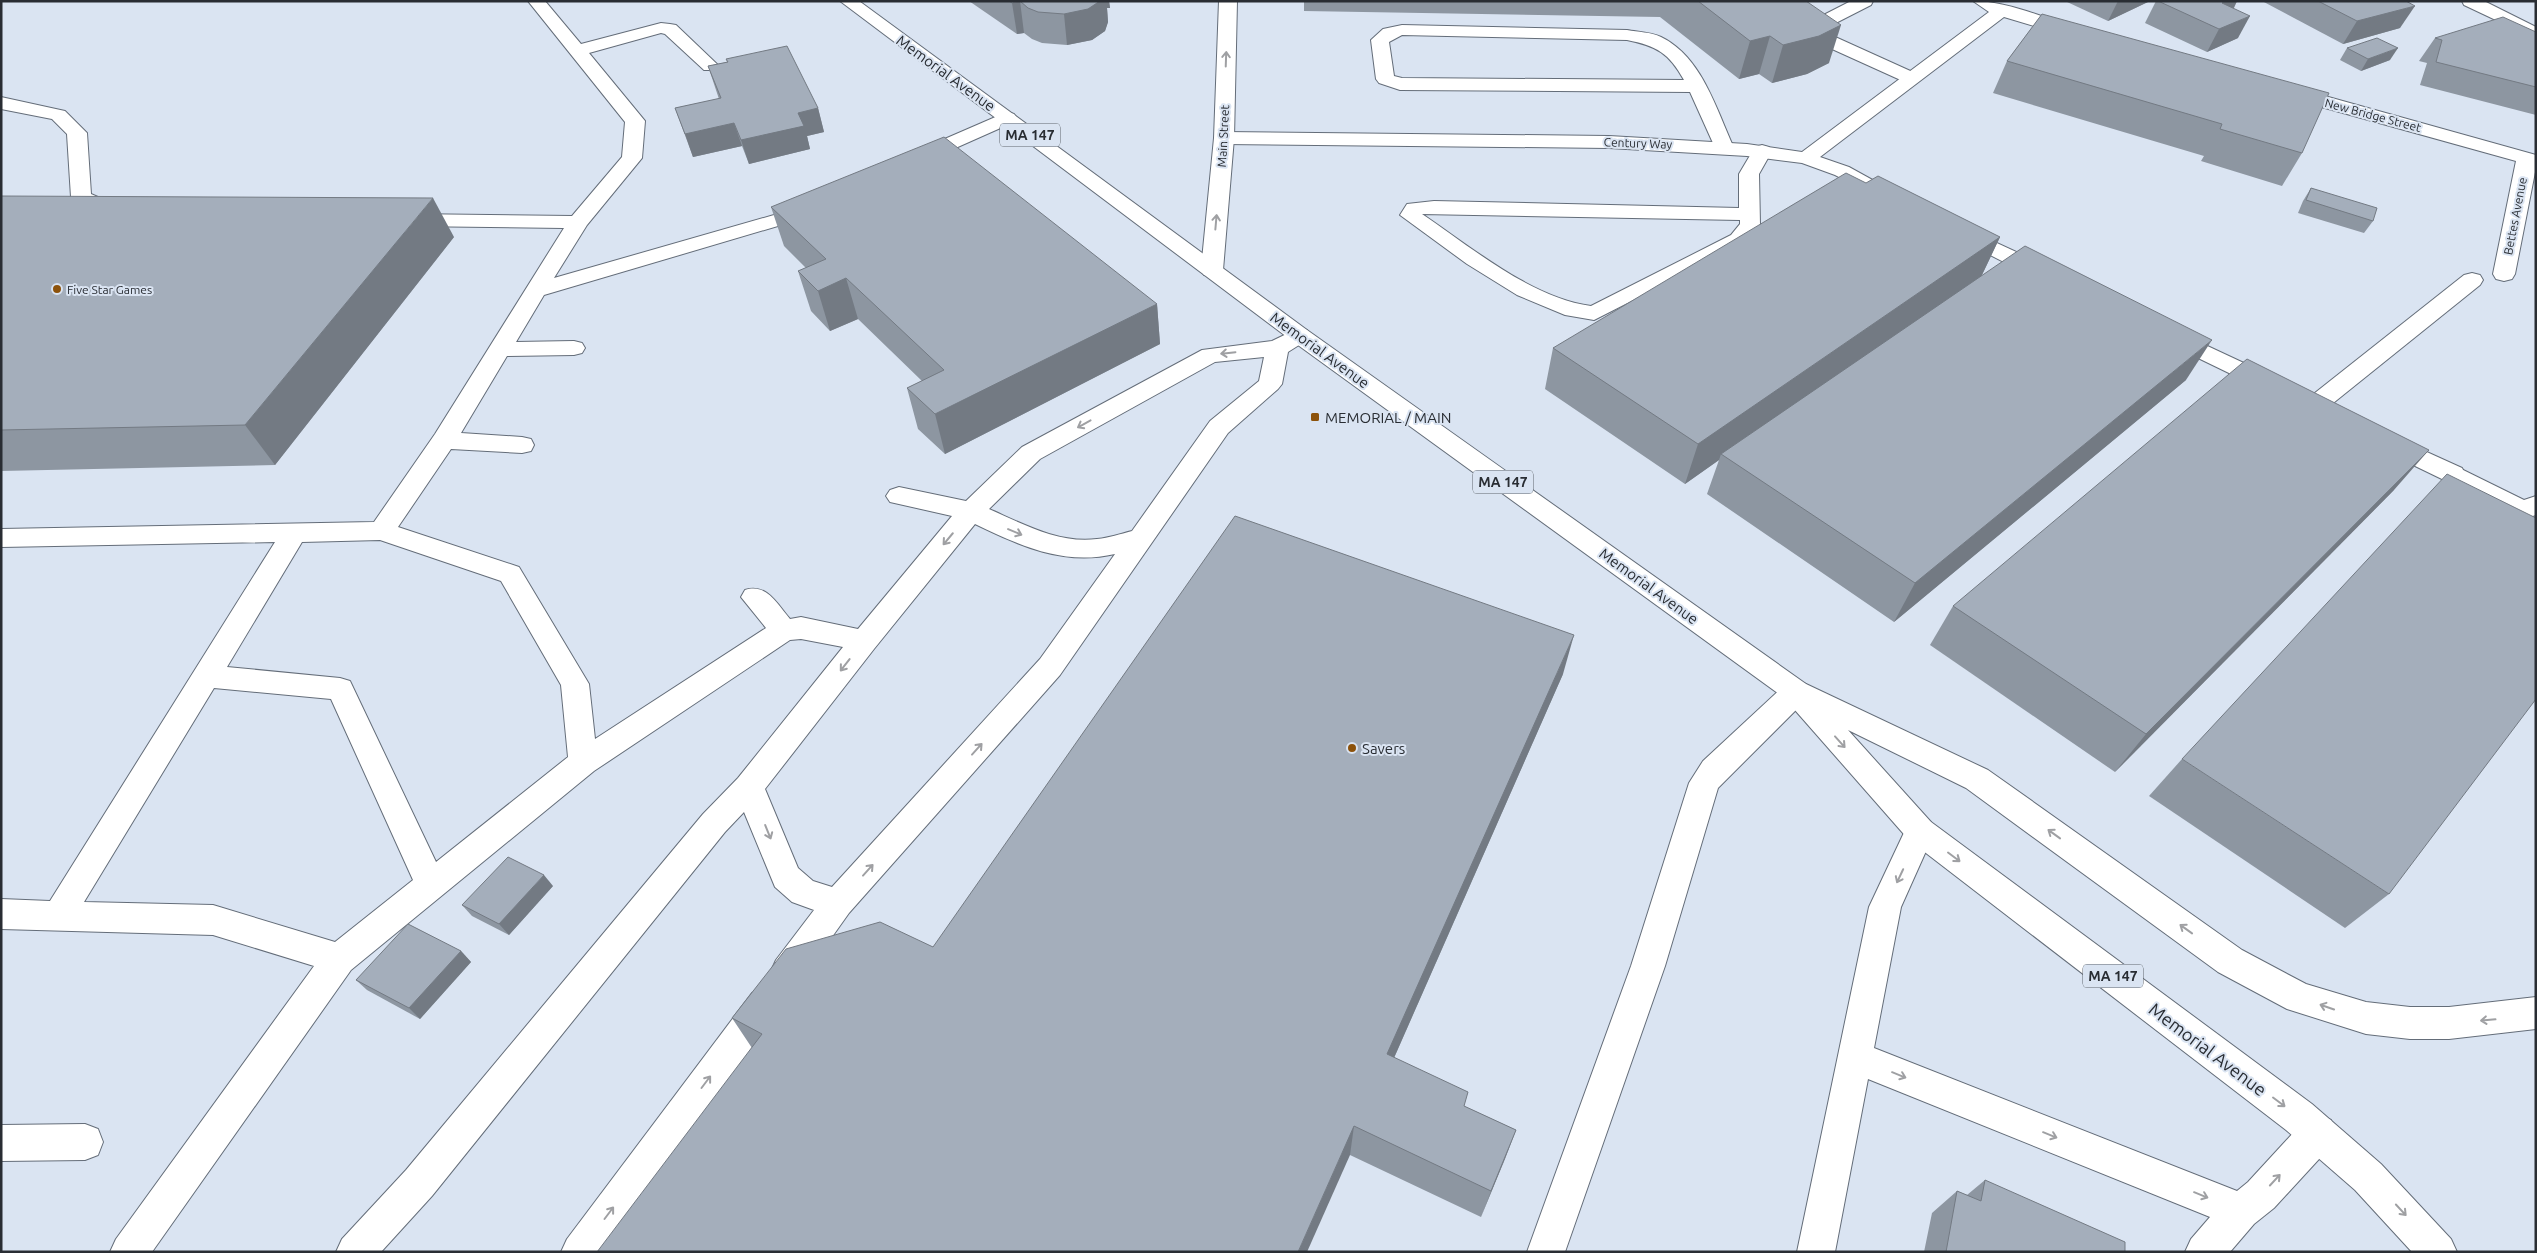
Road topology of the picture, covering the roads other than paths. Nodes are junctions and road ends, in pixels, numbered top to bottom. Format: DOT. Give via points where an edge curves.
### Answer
graph roads {
  1 [pos="848,1"];
  2 [pos="1228,1"];
  3 [pos="1865,1"];
  4 [pos="1981,1"];
  5 [pos="2470,1"];
  6 [pos="2511,1"];
  7 [pos="544,4"];
  8 [pos="2001,11"];
  9 [pos="2496,13"];
  10 [pos="2536,34"];
  11 [pos="2092,39"];
  12 [pos="577,51"];
  13 [pos="710,66"];
  14 [pos="1912,78"];
  15 [pos="1695,86"];
  16 [pos="2267,86"];
  17 [pos="1,103"];
  18 [pos="1007,118"];
  19 [pos="1224,138"];
  20 [pos="1724,148"];
  21 [pos="1762,151"];
  22 [pos="1806,158"];
  23 [pos="2531,160"];
  24 [pos="903,165"];
  25 [pos="824,200"];
  26 [pos="1897,201"];
  27 [pos="1750,214"];
  28 [pos="135,216"];
  29 [pos="392,220"];
  30 [pos="1938,221"];
  31 [pos="578,222"];
  32 [pos="1212,270"];
  33 [pos="2504,274"];
  34 [pos="2472,280"];
  35 [pos="2063,283"];
  36 [pos="535,291"];
  37 [pos="2153,327"];
  38 [pos="1288,341"];
  39 [pos="574,348"];
  40 [pos="500,349"];
  41 [pos="2366,432"];
  42 [pos="444,440"];
  43 [pos="522,445"];
  44 [pos="899,496"];
  45 [pos="2536,504"];
  46 [pos="971,511"];
  47 [pos="381,531"];
  48 [pos="294,534"];
  49 [pos="1,538"];
  50 [pos="1140,539"];
  51 [pos="755,597"];
  52 [pos="784,630"];
  53 [pos="864,640"];
  54 [pos="206,676"];
  55 [pos="1796,692"];
  56 [pos="583,762"];
  57 [pos="749,786"];
  58 [pos="1920,832"];
  59 [pos="431,884"];
  60 [pos="838,903"];
  61 [pos="1,914"];
  62 [pos="58,916"];
  63 [pos="339,959"];
  64 [pos="2536,1013"];
  65 [pos="1854,1056"];
  66 [pos="2318,1133"];
  67 [pos="85,1142"];
  68 [pos="1,1143"];
  69 [pos="2241,1211"];
  70 [pos="129,1252"];
  71 [pos="355,1252"];
  72 [pos="580,1252"];
  73 [pos="1546,1252"];
  74 [pos="1816,1252"];
  75 [pos="2204,1252"];
  76 [pos="2438,1252"];
  1 -- 18 [label="street, Memorial Avenue / MA 147"];
  19 -- 2 [label="street, Main Street, one-way"];
  3 -- 14 [label="street" via="1812,28 1827,40"];
  4 -- 8 [label="street"];
  5 -- 9 [label="street"];
  6 -- 9 [label="street"];
  7 -- 12 [label="street"];
  8 -- 11 [label="street"];
  8 -- 14 [label="street"];
  9 -- 10 [label="street"];
  12 -- 13 [label="street" via="661,28 670,29"];
  12 -- 31 [label="street" via="635,121 632,158"];
  14 -- 22 [label="street"];
  15 -- 15 [label="street" via="1683,62 1669,49 1653,40 1627,35 1402,30 1389,33 1380,40 1385,79 1400,84"];
  15 -- 20 [label="street"];
  16 -- 23 [label="street, New Bridge Street"];
  17 -- 28 [label="street" via="58,115 77,133 82,197 125,216"];
  18 -- 24 [label="street"];
  18 -- 32 [label="street, Memorial Avenue / MA 147"];
  19 -- 20 [label="street, Century Way" via="1609,142"];
  32 -- 19 [label="street, Main Street, one-way"];
  20 -- 21 [label="street, Century Way"];
  21 -- 22 [label="street, Century Way"];
  21 -- 27 [label="street" via="1749,174"];
  22 -- 26 [label="street, Century Way" via="1842,172"];
  23 -- 33 [label="street, Bettes Avenue"];
  25 -- 36 [label="street" via="781,219"];
  27 -- 27 [label="street" via="1750,225 1738,239 1594,313 1577,313 1532,295 1410,215 1414,208 1434,207"];
  29 -- 31 [label="street"];
  30 -- 35 [label="street"];
  31 -- 36 [label="street"];
  32 -- 38 [label="street, Memorial Avenue / MA 147"];
  34 -- 37 [label="street" via="2307,403"];
  36 -- 40 [label="street"];
  38 -- 46 [label="street, one-way" via="1210,355 1031,453"];
  38 -- 50 [label="street" via="1270,384 1219,428"];
  38 -- 55 [label="street, Memorial Avenue / MA 147"];
  39 -- 40 [label="street"];
  40 -- 42 [label="street"];
  41 -- 45 [label="street" via="2523,510"];
  42 -- 43 [label="street"];
  42 -- 47 [label="street"];
  44 -- 46 [label="street"];
  46 -- 50 [label="street, one-way" via="1020,534 1061,548 1096,549"];
  46 -- 53 [label="street, one-way"];
  47 -- 48 [label="street"];
  47 -- 56 [label="street" via="510,574 575,684"];
  48 -- 49 [label="street"];
  48 -- 54 [label="street"];
  60 -- 50 [label="street, one-way" via="1050,667"];
  51 -- 52 [label="street"];
  52 -- 53 [label="street" via="801,628"];
  52 -- 56 [label="street"];
  53 -- 57 [label="street, one-way"];
  54 -- 59 [label="street" via="340,689"];
  54 -- 62 [label="street"];
  55 -- 58 [label="street, Memorial Avenue / MA 147, one-way"];
  64 -- 55 [label="street, Memorial Avenue / MA 147, one-way" via="2475,1021 2410,1023 2366,1018 2299,998 2230,961 1977,778"];
  55 -- 73 [label="street" via="1704,783 1648,966"];
  56 -- 59 [label="street"];
  57 -- 60 [label="street, one-way" via="786,877 804,892"];
  57 -- 71 [label="street" via="714,823 419,1183"];
  58 -- 65 [label="street, one-way" via="1885,907"];
  58 -- 66 [label="street, Memorial Avenue / MA 147, one-way"];
  59 -- 63 [label="street"];
  72 -- 60 [label="street, one-way"];
  61 -- 62 [label="street"];
  62 -- 63 [label="street" via="213,920"];
  63 -- 70 [label="street"];
  65 -- 69 [label="street, one-way"];
  65 -- 74 [label="street"];
  69 -- 66 [label="street, one-way" via="2261,1195"];
  66 -- 76 [label="street, Memorial Avenue / MA 147, one-way" via="2368,1177"];
  67 -- 68 [label="street"];
  69 -- 75 [label="street"];
}
